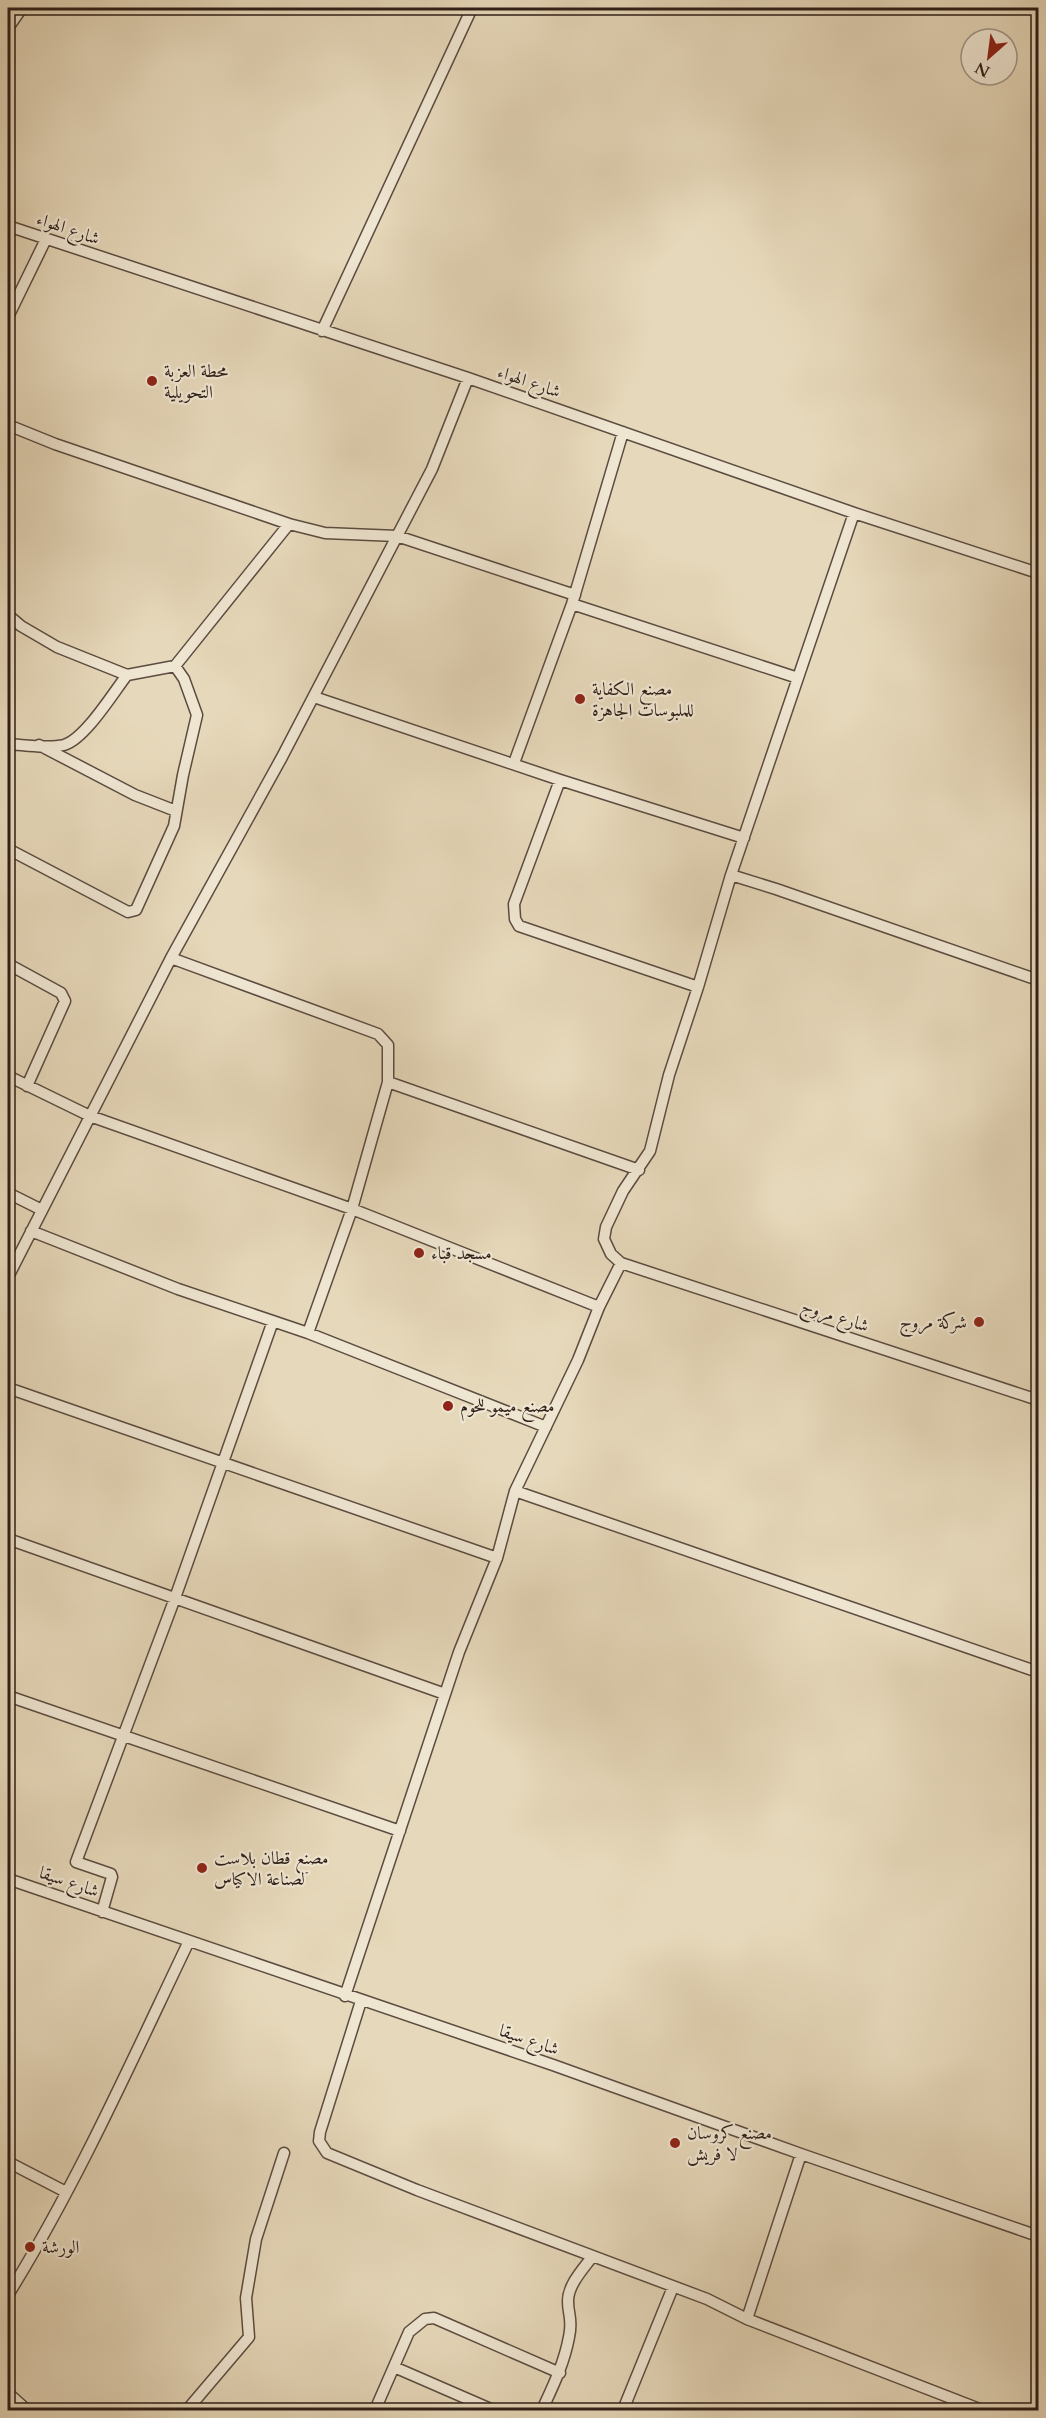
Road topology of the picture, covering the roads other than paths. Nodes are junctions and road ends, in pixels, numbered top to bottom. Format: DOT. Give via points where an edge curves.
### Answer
graph roads {
  1 [pos="22,8"];
  2 [pos="472,8"];
  3 [pos="8,28"];
  4 [pos="8,226"];
  5 [pos="46,239"];
  6 [pos="8,317"];
  7 [pos="322,331"];
  8 [pos="468,378"];
  9 [pos="8,425"];
  10 [pos="623,432"];
  11 [pos="854,513"];
  12 [pos="289,524"];
  13 [pos="397,536"];
  14 [pos="1038,573"];
  15 [pos="574,600"];
  16 [pos="8,615"];
  17 [pos="175,666"];
  18 [pos="127,675"];
  19 [pos="798,678"];
  20 [pos="314,697"];
  21 [pos="8,744"];
  22 [pos="39,745"];
  23 [pos="514,763"];
  24 [pos="560,780"];
  25 [pos="176,811"];
  26 [pos="744,838"];
  27 [pos="8,849"];
  28 [pos="731,875"];
  29 [pos="171,958"];
  30 [pos="8,963"];
  31 [pos="1038,981"];
  32 [pos="698,987"];
  33 [pos="8,1076"];
  34 [pos="388,1082"];
  35 [pos="27,1086"];
  36 [pos="90,1116"];
  37 [pos="639,1170"];
  38 [pos="8,1193"];
  39 [pos="352,1209"];
  40 [pos="42,1210"];
  41 [pos="31,1231"];
  42 [pos="621,1263"];
  43 [pos="8,1277"];
  44 [pos="599,1306"];
  45 [pos="273,1321"];
  46 [pos="308,1333"];
  47 [pos="8,1388"];
  48 [pos="1038,1400"];
  49 [pos="546,1427"];
  50 [pos="224,1464"];
  51 [pos="515,1491"];
  52 [pos="8,1539"];
  53 [pos="497,1558"];
  54 [pos="176,1598"];
  55 [pos="1038,1672"];
  56 [pos="445,1694"];
  57 [pos="8,1696"];
  58 [pos="125,1736"];
  59 [pos="400,1831"];
  60 [pos="8,1879"];
  61 [pos="102,1912"];
  62 [pos="189,1941"];
  63 [pos="345,1996"];
  64 [pos="361,2001"];
  65 [pos="284,2153"];
  66 [pos="801,2154"];
  67 [pos="8,2162"];
  68 [pos="66,2192"];
  69 [pos="1038,2235"];
  70 [pos="592,2257"];
  71 [pos="673,2287"];
  72 [pos="8,2295"];
  73 [pos="747,2319"];
  74 [pos="394,2367"];
  75 [pos="560,2373"];
  76 [pos="8,2393"];
  77 [pos="27,2410"];
  78 [pos="187,2410"];
  79 [pos="375,2410"];
  80 [pos="493,2410"];
  81 [pos="542,2410"];
  82 [pos="623,2410"];
  83 [pos="982,2410"];
  1 -- 3 [label="street"];
  2 -- 7 [label="street"];
  4 -- 5 [label="street, شارع الهواء"];
  5 -- 6 [label="street"];
  5 -- 7 [label="street, شارع الهواء"];
  7 -- 8 [label="street, شارع الهواء"];
  8 -- 10 [label="street, شارع الهواء"];
  8 -- 13 [label="street" via="432,469"];
  9 -- 12 [label="street"];
  10 -- 11 [label="street, شارع الهواء"];
  10 -- 15 [label="street"];
  11 -- 14 [label="street, شارع الهواء"];
  11 -- 19 [label="street"];
  12 -- 13 [label="street" via="325,533"];
  12 -- 17 [label="street"];
  13 -- 15 [label="street"];
  13 -- 20 [label="street"];
  15 -- 19 [label="street"];
  15 -- 23 [label="street"];
  16 -- 18 [label="street" via="57,647"];
  17 -- 18 [label="street"];
  17 -- 25 [label="street" via="197,715"];
  18 -- 22 [label="street" via="78,737 54,747"];
  19 -- 26 [label="street"];
  20 -- 23 [label="street"];
  20 -- 29 [label="street"];
  21 -- 22 [label="street"];
  22 -- 25 [label="street" via="135,795"];
  23 -- 24 [label="street"];
  24 -- 26 [label="street"];
  24 -- 32 [label="street" via="514,904 519,926"];
  25 -- 27 [label="street" via="166,847 133,912"];
  26 -- 28 [label="street"];
  28 -- 31 [label="street"];
  28 -- 32 [label="street"];
  29 -- 34 [label="street" via="378,1034 388,1045"];
  29 -- 36 [label="street"];
  30 -- 35 [label="street" via="61,993 65,1000"];
  32 -- 37 [label="street" via="669,1075 651,1151"];
  33 -- 35 [label="street"];
  34 -- 37 [label="street"];
  34 -- 39 [label="street"];
  35 -- 36 [label="street"];
  36 -- 39 [label="street"];
  36 -- 40 [label="street"];
  37 -- 42 [label="street" via="623,1191 606,1227 604,1239"];
  38 -- 40 [label="street"];
  39 -- 44 [label="street"];
  39 -- 46 [label="street"];
  40 -- 41 [label="street"];
  41 -- 43 [label="street"];
  41 -- 45 [label="street" via="178,1289"];
  42 -- 44 [label="street"];
  42 -- 48 [label="street, شارع مروج"];
  44 -- 49 [label="street"];
  45 -- 46 [label="street"];
  45 -- 50 [label="street"];
  46 -- 49 [label="street"];
  47 -- 50 [label="street"];
  49 -- 51 [label="street"];
  50 -- 53 [label="street"];
  50 -- 54 [label="street"];
  51 -- 53 [label="street"];
  51 -- 55 [label="street"];
  52 -- 54 [label="street"];
  53 -- 56 [label="street"];
  54 -- 56 [label="street"];
  54 -- 58 [label="street"];
  56 -- 59 [label="street"];
  57 -- 58 [label="street"];
  58 -- 59 [label="street"];
  58 -- 61 [label="street" via="76,1862 111,1874"];
  59 -- 63 [label="street"];
  60 -- 61 [label="street, شارع سيقا"];
  61 -- 62 [label="street, شارع سيقا"];
  62 -- 63 [label="street, شارع سيقا"];
  62 -- 68 [label="street"];
  63 -- 64 [label="street, شارع سيقا"];
  64 -- 66 [label="street, شارع سيقا"];
  64 -- 70 [label="street" via="320,2132 319,2141 327,2153"];
  65 -- 78 [label="street" via="256,2239 246,2298 249,2337"];
  66 -- 69 [label="street, شارع سيقا"];
  66 -- 73 [label="street"];
  67 -- 68 [label="street"];
  68 -- 72 [label="street"];
  70 -- 71 [label="street"];
  70 -- 75 [label="street" via="575,2280 568,2300 572,2321"];
  71 -- 73 [label="street"];
  71 -- 82 [label="street"];
  73 -- 83 [label="street"];
  74 -- 75 [label="street" via="409,2332 425,2319 434,2318"];
  74 -- 79 [label="street"];
  74 -- 80 [label="street"];
  75 -- 81 [label="street"];
  76 -- 77 [label="street"];
}
